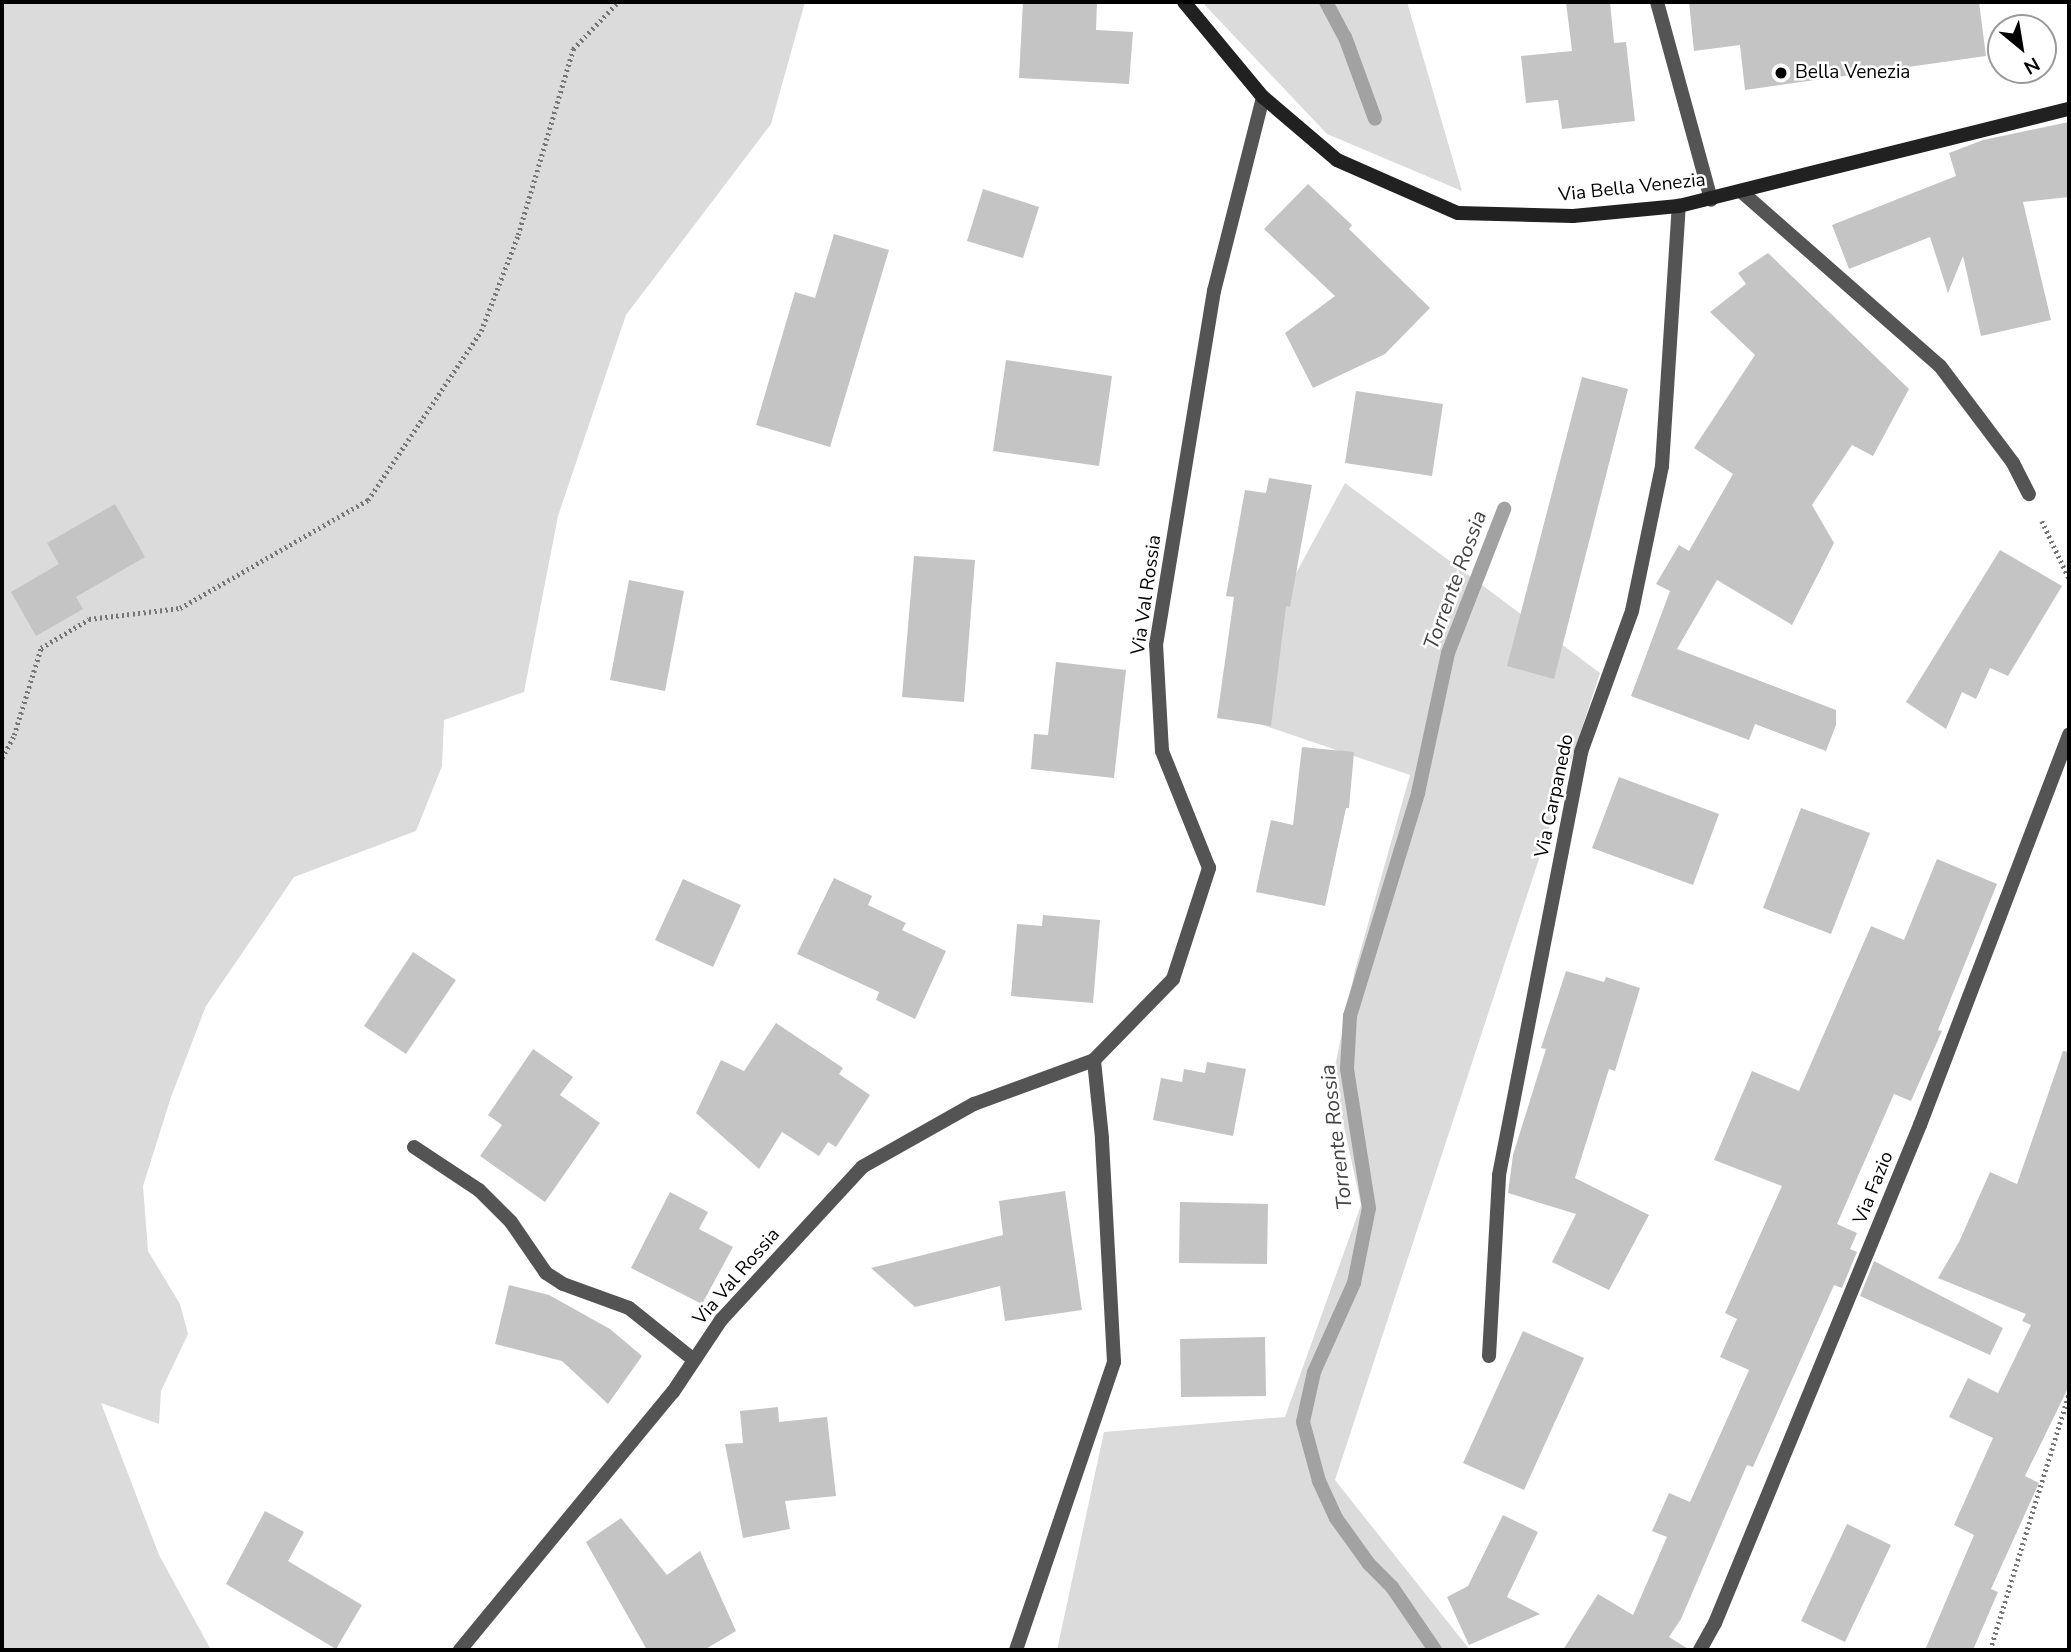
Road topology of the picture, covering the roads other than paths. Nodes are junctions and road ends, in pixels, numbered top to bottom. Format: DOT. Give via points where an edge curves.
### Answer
graph roads {
  1 [pos="1184,2"];
  2 [pos="1657,2"];
  3 [pos="1263,97"];
  4 [pos="2069,109"];
  5 [pos="1743,193"];
  6 [pos="1711,200"];
  7 [pos="1679,206"];
  8 [pos="2029,495"];
  9 [pos="2069,734"];
  10 [pos="1094,1059"];
  11 [pos="414,1147"];
  12 [pos="1489,1356"];
  13 [pos="694,1360"];
  14 [pos="460,1650"];
  15 [pos="1016,1650"];
  16 [pos="1700,1650"];
  1 -- 3 [label="main road, Via Bella Venezia"];
  2 -- 6 [label="street"];
  3 -- 7 [label="main road, Via Bella Venezia" via="1337,160 1458,213 1573,216"];
  3 -- 10 [label="street, Via Val Rossia" via="1214,291 1156,645 1162,751 1209,869 1173,979"];
  4 -- 5 [label="main road, Via Bella Venezia" via="1848,162"];
  5 -- 6 [label="main road, Via Bella Venezia"];
  5 -- 8 [label="street" via="1940,366 2013,463"];
  6 -- 7 [label="main road, Via Bella Venezia"];
  7 -- 12 [label="street, Via Carpanedo" via="1662,466 1632,611 1581,752 1504,1147"];
  9 -- 16 [label="street, Via Fazio" via="1920,1125"];
  10 -- 13 [label="street, Via Val Rossia" via="974,1104 862,1167 721,1320"];
  10 -- 15 [label="street" via="1114,1362"];
  11 -- 13 [label="street" via="478,1190 511,1222 546,1273 563,1284 629,1308"];
  13 -- 14 [label="street, Via Val Rossia" via="673,1392"];
}
